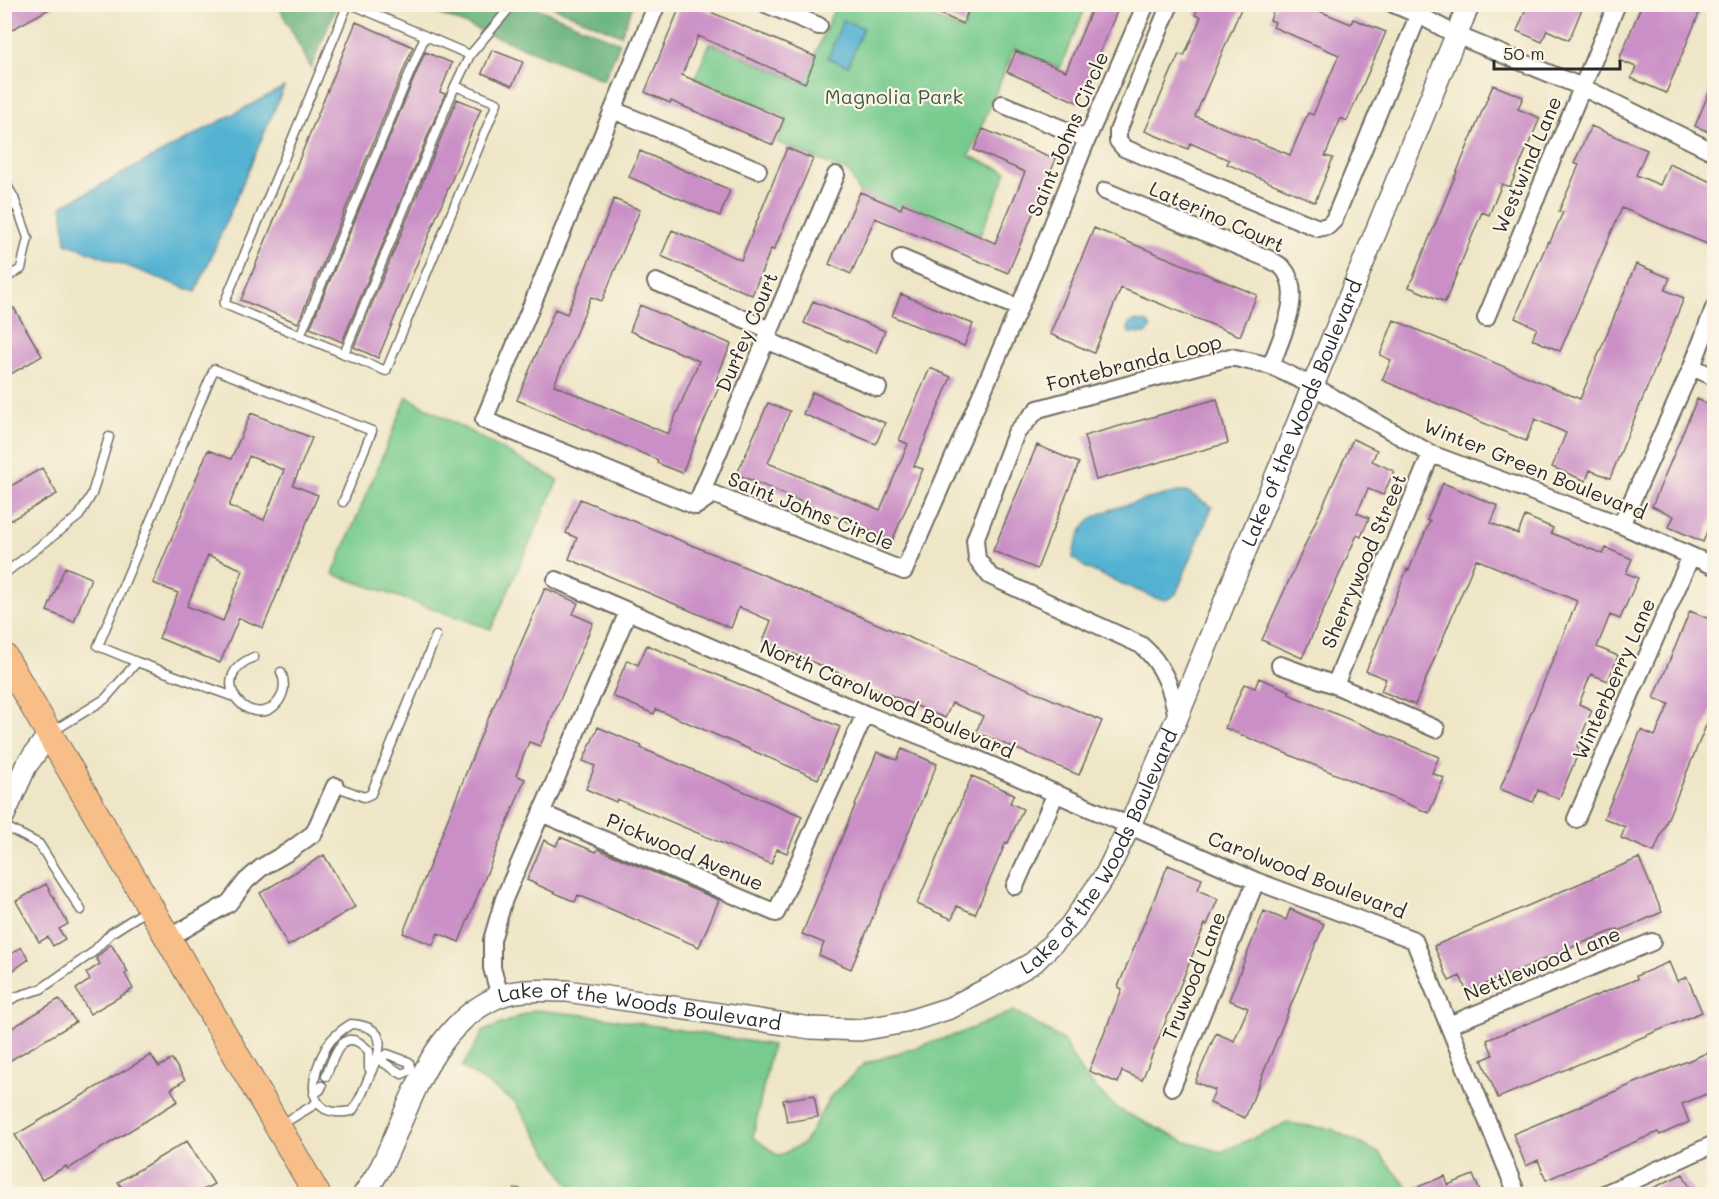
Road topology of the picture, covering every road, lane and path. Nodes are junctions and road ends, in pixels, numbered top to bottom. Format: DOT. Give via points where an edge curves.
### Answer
graph roads {
  1 [pos="350,4"];
  2 [pos="513,4"];
  3 [pos="657,4"];
  4 [pos="766,4"];
  5 [pos="1146,4"];
  6 [pos="1170,4"];
  7 [pos="1393,4"];
  8 [pos="1469,4"];
  9 [pos="1617,4"];
  10 [pos="1421,10"];
  11 [pos="819,26"];
  12 [pos="1456,35"];
  13 [pos="425,36"];
  14 [pos="470,55"];
  15 [pos="455,86"];
  16 [pos="1582,87"];
  17 [pos="1002,104"];
  18 [pos="614,110"];
  19 [pos="1088,139"];
  20 [pos="1714,152"];
  21 [pos="759,170"];
  22 [pos="836,175"];
  23 [pos="4,180"];
  24 [pos="1106,191"];
  25 [pos="14,198"];
  26 [pos="4,221"];
  27 [pos="901,258"];
  28 [pos="4,279"];
  29 [pos="656,282"];
  30 [pos="1019,308"];
  31 [pos="1714,308"];
  32 [pos="1486,318"];
  33 [pos="768,335"];
  34 [pos="300,336"];
  35 [pos="344,354"];
  36 [pos="1271,366"];
  37 [pos="1692,367"];
  38 [pos="1714,377"];
  39 [pos="1313,386"];
  40 [pos="878,388"];
  41 [pos="109,437"];
  42 [pos="1431,454"];
  43 [pos="343,502"];
  44 [pos="696,506"];
  45 [pos="1621,525"];
  46 [pos="1691,556"];
  47 [pos="1714,566"];
  48 [pos="4,574"];
  49 [pos="556,580"];
  50 [pos="628,612"];
  51 [pos="436,636"];
  52 [pos="4,656"];
  53 [pos="254,657"];
  54 [pos="137,662"];
  55 [pos="1280,665"];
  56 [pos="281,672"];
  57 [pos="1335,685"];
  58 [pos="234,697"];
  59 [pos="865,714"];
  60 [pos="1177,718"];
  61 [pos="1436,729"];
  62 [pos="50,733"];
  63 [pos="335,786"];
  64 [pos="1056,793"];
  65 [pos="541,813"];
  66 [pos="4,815"];
  67 [pos="1576,819"];
  68 [pos="1130,825"];
  69 [pos="4,826"];
  70 [pos="1256,881"];
  71 [pos="1015,886"];
  72 [pos="150,908"];
  73 [pos="81,910"];
  74 [pos="167,939"];
  75 [pos="1652,942"];
  76 [pos="500,996"];
  77 [pos="4,1003"];
  78 [pos="1449,1025"];
  79 [pos="380,1057"];
  80 [pos="417,1072"];
  81 [pos="326,1076"];
  82 [pos="367,1083"];
  83 [pos="322,1086"];
  84 [pos="1172,1088"];
  85 [pos="315,1098"];
  86 [pos="277,1127"];
  87 [pos="1714,1144"];
  88 [pos="317,1194"];
  89 [pos="364,1194"];
  90 [pos="1517,1194"];
  91 [pos="1604,1194"];
  1 -- 13 [label="lane"];
  1 -- 34 [label="lane" via="224,304"];
  2 -- 14 [label="lane"];
  3 -- 18 [label="street"];
  4 -- 11 [label="street"];
  5 -- 19 [label="street, Saint Johns Circle"];
  6 -- 10 [label="street" via="1118,131 1118,141 1124,148 1318,228 1334,220"];
  7 -- 10 [label="street, Westwind Lane"];
  8 -- 12 [label="street, Lake of the Woods Boulevard"];
  9 -- 16 [label="street"];
  10 -- 12 [label="street, Westwind Lane"];
  12 -- 16 [label="street, Westwind Lane"];
  12 -- 39 [label="street, Lake of the Woods Boulevard"];
  13 -- 14 [label="lane"];
  13 -- 34 [label="lane"];
  14 -- 15 [label="lane"];
  15 -- 35 [label="lane"];
  15 -- 35 [label="lane" via="497,103 489,124 386,371"];
  16 -- 20 [label="street"];
  16 -- 32 [label="street, Westwind Lane"];
  17 -- 19 [label="street"];
  18 -- 21 [label="street"];
  18 -- 44 [label="street" via="484,420"];
  19 -- 30 [label="street, Saint Johns Circle"];
  22 -- 33 [label="street, Durfey Court"];
  23 -- 25 [label="lane"];
  24 -- 36 [label="street, Laterino Court" via="1271,260 1283,269 1291,285 1293,302"];
  25 -- 26 [label="lane"];
  25 -- 28 [label="lane" via="28,238 21,268"];
  27 -- 30 [label="street"];
  29 -- 33 [label="street"];
  30 -- 44 [label="street, Saint Johns Circle" via="904,571 713,494"];
  31 -- 37 [label="street"];
  33 -- 40 [label="street"];
  33 -- 44 [label="street, Durfey Court"];
  34 -- 35 [label="lane"];
  36 -- 39 [label="street, Fontebranda Loop"];
  36 -- 60 [label="street, Fontebranda Loop" via="1231,357 1038,409 1016,433 975,540 976,559 990,576 1141,645 1152,654 1170,687"];
  37 -- 38 [label="street"];
  37 -- 45 [label="street"];
  39 -- 42 [label="street, Winter Green Boulevard"];
  39 -- 60 [label="street, Lake of the Woods Boulevard"];
  41 -- 48 [label="lane" via="93,494 79,516"];
  42 -- 45 [label="street, Winter Green Boulevard"];
  42 -- 57 [label="street, Sherrywood Street"];
  43 -- 54 [label="lane" via="372,431 214,369 98,646"];
  45 -- 46 [label="street, Winter Green Boulevard"];
  46 -- 47 [label="street, Winter Green Boulevard"];
  46 -- 67 [label="street, Winterberry Lane"];
  49 -- 50 [label="street, North Carolwood Boulevard"];
  50 -- 59 [label="street, North Carolwood Boulevard"];
  50 -- 65 [label="street"];
  51 -- 63 [label="lane" via="371,794 364,797"];
  52 -- 62 [label="main road"];
  53 -- 58 [label="lane" via="235,670 231,688"];
  54 -- 58 [label="lane"];
  54 -- 62 [label="lane" via="105,699"];
  55 -- 57 [label="street"];
  56 -- 58 [label="lane" via="282,697 269,709 252,711"];
  57 -- 61 [label="street"];
  59 -- 64 [label="street, North Carolwood Boulevard"];
  59 -- 65 [label="street, Pickwood Avenue" via="776,913"];
  60 -- 68 [label="street, Lake of the Woods Boulevard"];
  62 -- 66 [label="street" via="26,766"];
  62 -- 72 [label="main road"];
  63 -- 74 [label="street" via="314,833 262,867 229,903"];
  64 -- 68 [label="street, North Carolwood Boulevard"];
  64 -- 71 [label="street"];
  65 -- 76 [label="street" via="504,899 492,940 492,968"];
  68 -- 70 [label="street, Carolwood Boulevard"];
  68 -- 76 [label="street, Lake of the Woods Boulevard" via="1106,874 1070,926 1034,962 950,1008 906,1022 860,1030 811,1028 567,991 530,990"];
  69 -- 73 [label="lane" via="39,844"];
  70 -- 78 [label="street, Carolwood Boulevard" via="1414,940"];
  70 -- 84 [label="street, Truwood Lane"];
  72 -- 74 [label="main road"];
  72 -- 77 [label="lane" via="111,933 92,953 41,989"];
  74 -- 86 [label="main road"];
  75 -- 78 [label="street, Nettlewood Lane"];
  76 -- 80 [label="street, Lake of the Woods Boulevard" via="466,1015"];
  78 -- 90 [label="street, Carolwood Boulevard"];
  79 -- 80 [label="lane" via="387,1054 408,1062"];
  79 -- 82 [label="lane"];
  79 -- 85 [label="lane" via="378,1035 365,1025 351,1024 338,1032 327,1046 312,1084"];
  80 -- 89 [label="street, Lake of the Woods Boulevard" via="380,1168"];
  81 -- 82 [label="lane" via="342,1042 352,1039 360,1041 369,1052"];
  82 -- 85 [label="lane" via="352,1110 332,1112"];
  83 -- 85 [label="lane"];
  85 -- 86 [label="lane"];
  86 -- 88 [label="main road"];
  87 -- 91 [label="street"];
}
